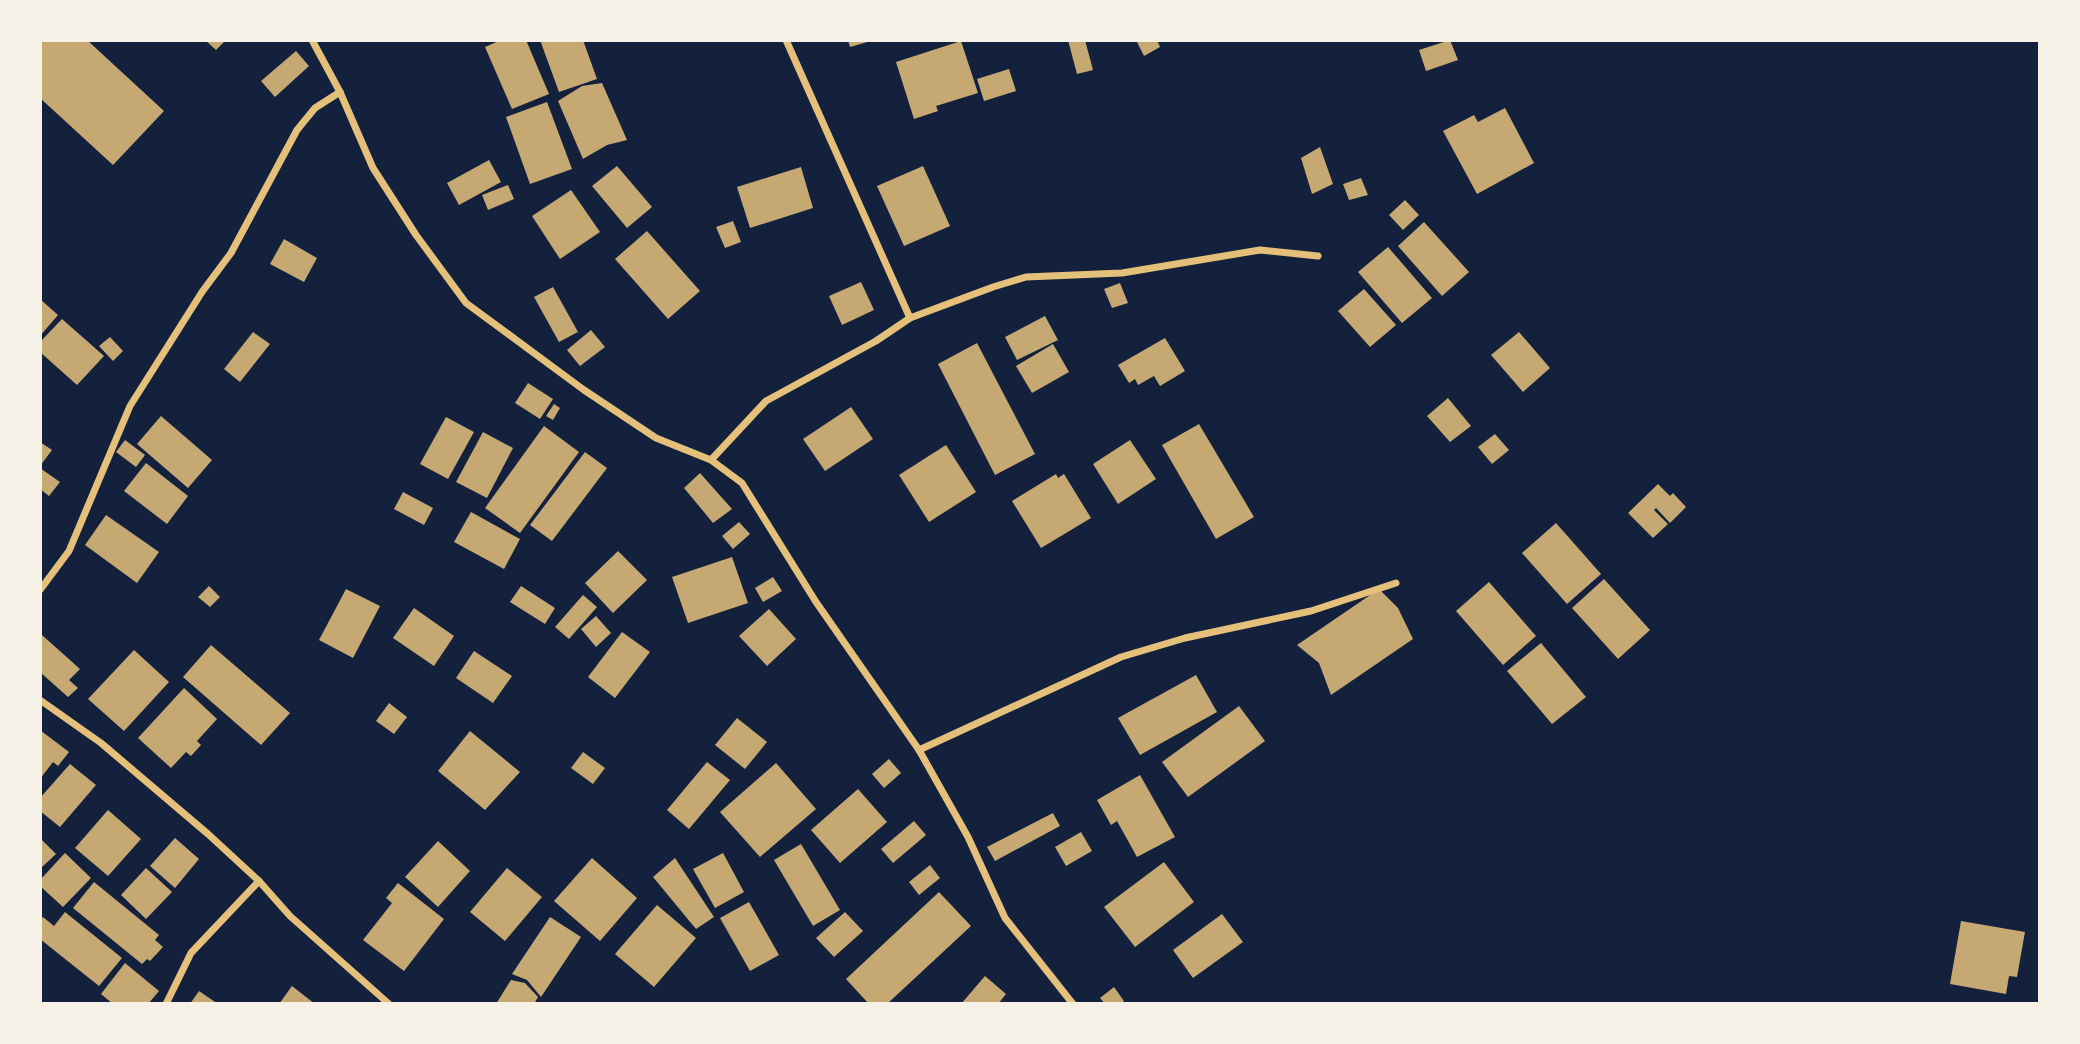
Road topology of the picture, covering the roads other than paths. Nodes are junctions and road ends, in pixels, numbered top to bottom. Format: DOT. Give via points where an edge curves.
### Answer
graph roads {
  1 [pos="312,40"];
  2 [pos="786,40"];
  3 [pos="341,92"];
  4 [pos="1318,256"];
  5 [pos="910,318"];
  6 [pos="711,460"];
  7 [pos="1396,583"];
  8 [pos="40,590"];
  9 [pos="40,700"];
  10 [pos="919,750"];
  11 [pos="259,881"];
  12 [pos="166,1004"];
  13 [pos="389,1004"];
  14 [pos="1073,1004"];
  1 -- 3 [label="street"];
  2 -- 5 [label="street"];
  3 -- 6 [label="street" via="373,168 466,303 656,438"];
  3 -- 8 [label="street" via="315,108 297,130 231,253 130,406 69,551"];
  4 -- 5 [label="street" via="1260,250 1122,273 1026,277"];
  5 -- 6 [label="street" via="766,401"];
  6 -- 10 [label="street" via="742,483 816,602"];
  7 -- 10 [label="street" via="1311,611 1121,657"];
  9 -- 11 [label="street" via="101,743"];
  10 -- 14 [label="street" via="968,837 1005,918"];
  11 -- 12 [label="street" via="191,953"];
  11 -- 13 [label="street" via="290,916"];
}
